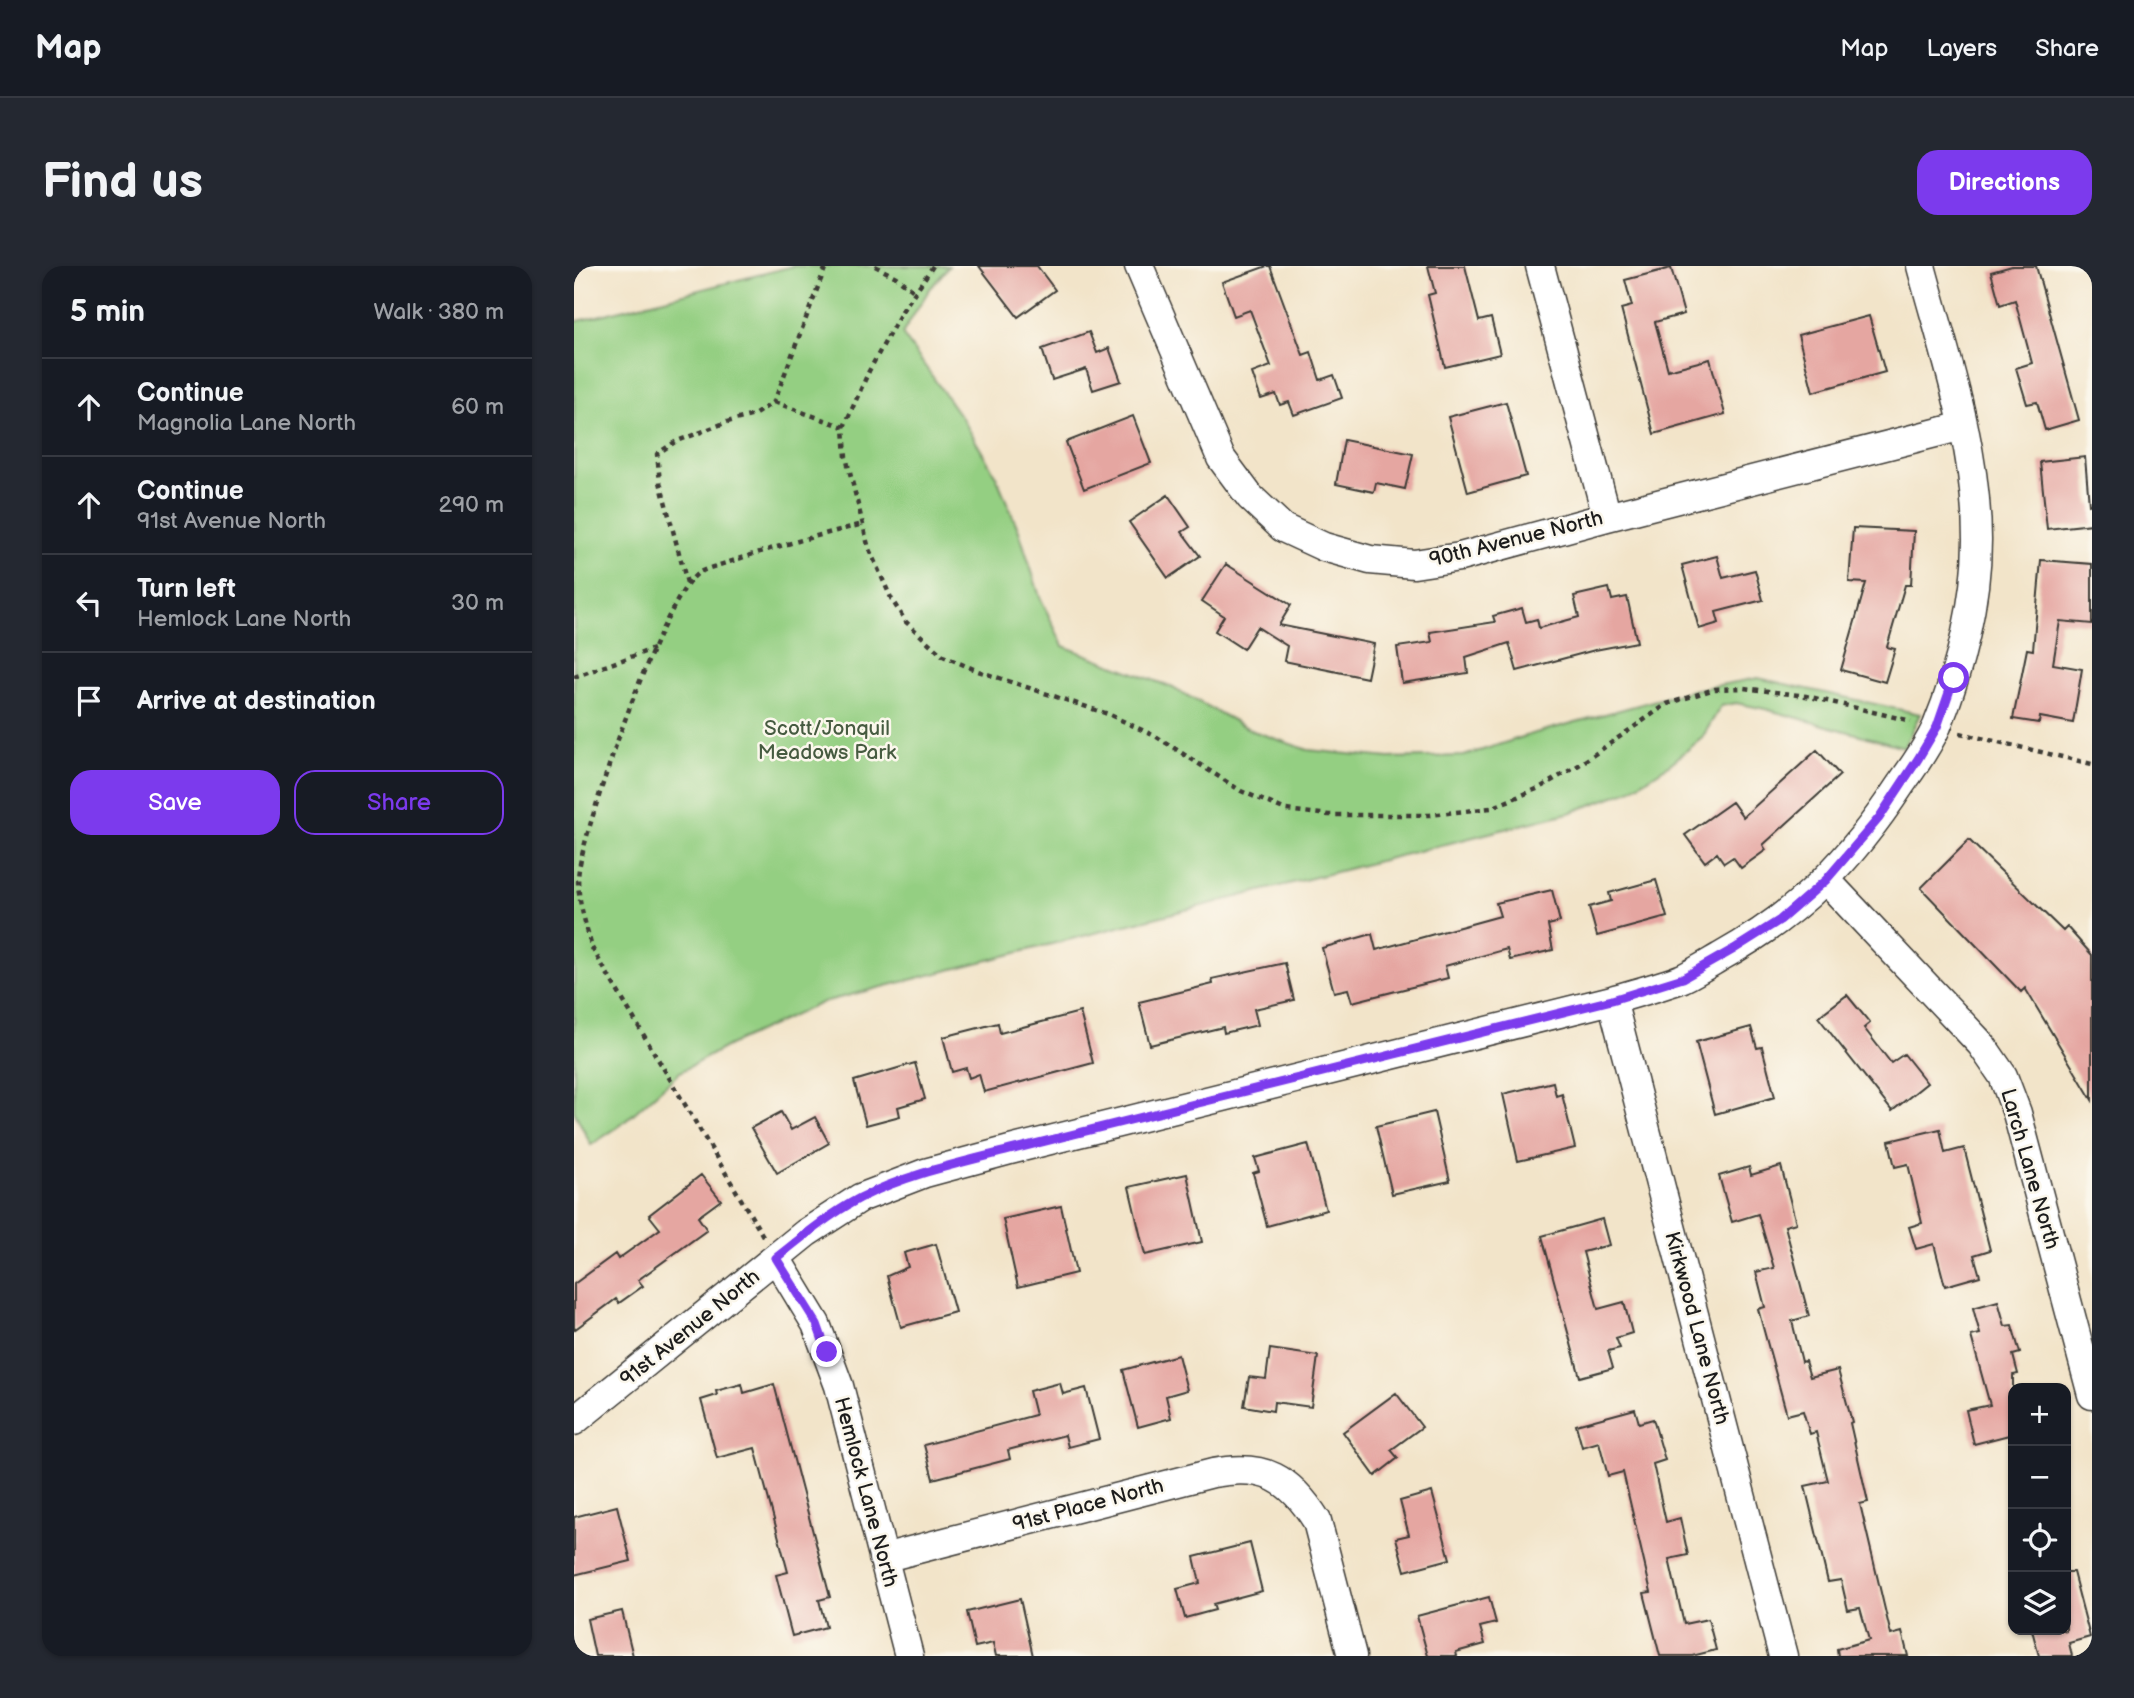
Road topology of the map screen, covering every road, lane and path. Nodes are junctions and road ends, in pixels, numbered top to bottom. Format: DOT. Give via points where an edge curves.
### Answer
graph roads {
  1 [pos="826,266"];
  2 [pos="875,266"];
  3 [pos="933,266"];
  4 [pos="1139,266"];
  5 [pos="1540,266"];
  6 [pos="1921,266"];
  7 [pos="915,292"];
  8 [pos="774,401"];
  9 [pos="844,426"];
  10 [pos="1963,426"];
  11 [pos="1607,517"];
  12 [pos="863,524"];
  13 [pos="687,583"];
  14 [pos="654,648"];
  15 [pos="574,677"];
  16 [pos="1937,727"];
  17 [pos="2092,764"];
  18 [pos="1826,880"];
  19 [pos="1612,1000"];
  20 [pos="776,1258"];
  21 [pos="2092,1395"];
  22 [pos="574,1421"];
  23 [pos="883,1558"];
  24 [pos="909,1656"];
  25 [pos="1352,1656"];
  26 [pos="1783,1656"];
  1 -- 8 [label="path"];
  2 -- 7 [label="path"];
  3 -- 7 [label="path"];
  4 -- 11 [label="street, 90th Avenue North" via="1220,458 1283,528 1370,561 1415,564 1460,557"];
  5 -- 11 [label="street"];
  6 -- 10 [label="street, 91st Avenue North"];
  7 -- 9 [label="path" via="869,371"];
  8 -- 9 [label="path"];
  8 -- 13 [label="path" via="754,415 675,442 657,454"];
  9 -- 12 [label="path" via="846,457"];
  10 -- 11 [label="street, 90th Avenue North"];
  10 -- 16 [label="street, 91st Avenue North" via="1974,484 1977,542 1969,614"];
  12 -- 13 [label="path" via="759,552 701,572"];
  12 -- 16 [label="path" via="892,600 906,622 943,656 1108,714 1157,737 1241,791 1286,810 1329,815 1430,815 1491,808 1579,765 1667,704 1715,690 1744,688 1806,696"];
  13 -- 14 [label="path"];
  14 -- 15 [label="path"];
  14 -- 20 [label="path" via="586,838 579,872 582,909 592,948"];
  16 -- 17 [label="path"];
  16 -- 18 [label="street, 91st Avenue North" via="1879,818"];
  18 -- 19 [label="street, 91st Avenue North" via="1780,920 1683,978"];
  18 -- 21 [label="street, Larch Lane North" via="1981,1044 2003,1076 2017,1113"];
  19 -- 20 [label="street, 91st Avenue North" via="925,1173 860,1198"];
  19 -- 26 [label="street, Kirkwood Lane North"];
  20 -- 22 [label="street, 91st Avenue North"];
  20 -- 23 [label="street, Hemlock Lane North" via="817,1324 827,1352"];
  23 -- 24 [label="street, Hemlock Lane North"];
  23 -- 25 [label="street, 91st Place North" via="1231,1469 1252,1469 1290,1486 1317,1521"];
}
